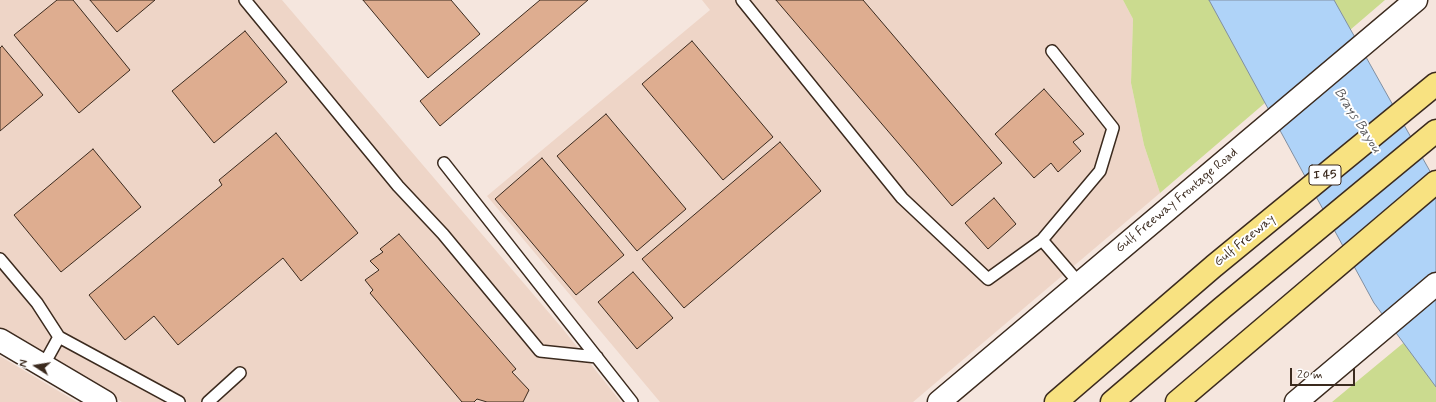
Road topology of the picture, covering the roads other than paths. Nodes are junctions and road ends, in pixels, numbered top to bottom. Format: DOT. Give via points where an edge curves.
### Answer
graph roads {
  1 [pos="245,0"];
  2 [pos="742,0"];
  3 [pos="1416,0"];
  4 [pos="1052,51"];
  5 [pos="1436,84"];
  6 [pos="1436,131"];
  7 [pos="444,163"];
  8 [pos="1436,182"];
  9 [pos="1042,240"];
  10 [pos="0,259"];
  11 [pos="1079,283"];
  12 [pos="1436,284"];
  13 [pos="59,337"];
  14 [pos="0,340"];
  15 [pos="597,357"];
  16 [pos="43,366"];
  17 [pos="240,373"];
  18 [pos="105,402"];
  19 [pos="178,402"];
  20 [pos="208,402"];
  21 [pos="632,402"];
  22 [pos="939,402"];
  23 [pos="1056,402"];
  24 [pos="1112,402"];
  25 [pos="1177,402"];
  26 [pos="1296,402"];
  1 -- 15 [label="lane" via="398,186 442,234 540,351"];
  2 -- 9 [label="lane" via="902,198 988,279"];
  3 -- 11 [label="main road, Gulf Freeway Frontage Road"];
  4 -- 9 [label="lane" via="1113,128 1100,171"];
  5 -- 23 [label="highway, Gulf Freeway / I 45" via="1214,266"];
  6 -- 24 [label="highway"];
  7 -- 15 [label="lane"];
  8 -- 25 [label="highway"];
  9 -- 11 [label="lane"];
  10 -- 13 [label="lane" via="37,303"];
  11 -- 22 [label="main road, Gulf Freeway Frontage Road"];
  12 -- 26 [label="main road"];
  13 -- 16 [label="lane"];
  13 -- 19 [label="lane"];
  14 -- 16 [label="main road"];
  15 -- 21 [label="lane"];
  16 -- 18 [label="main road"];
  17 -- 20 [label="lane"];
}
